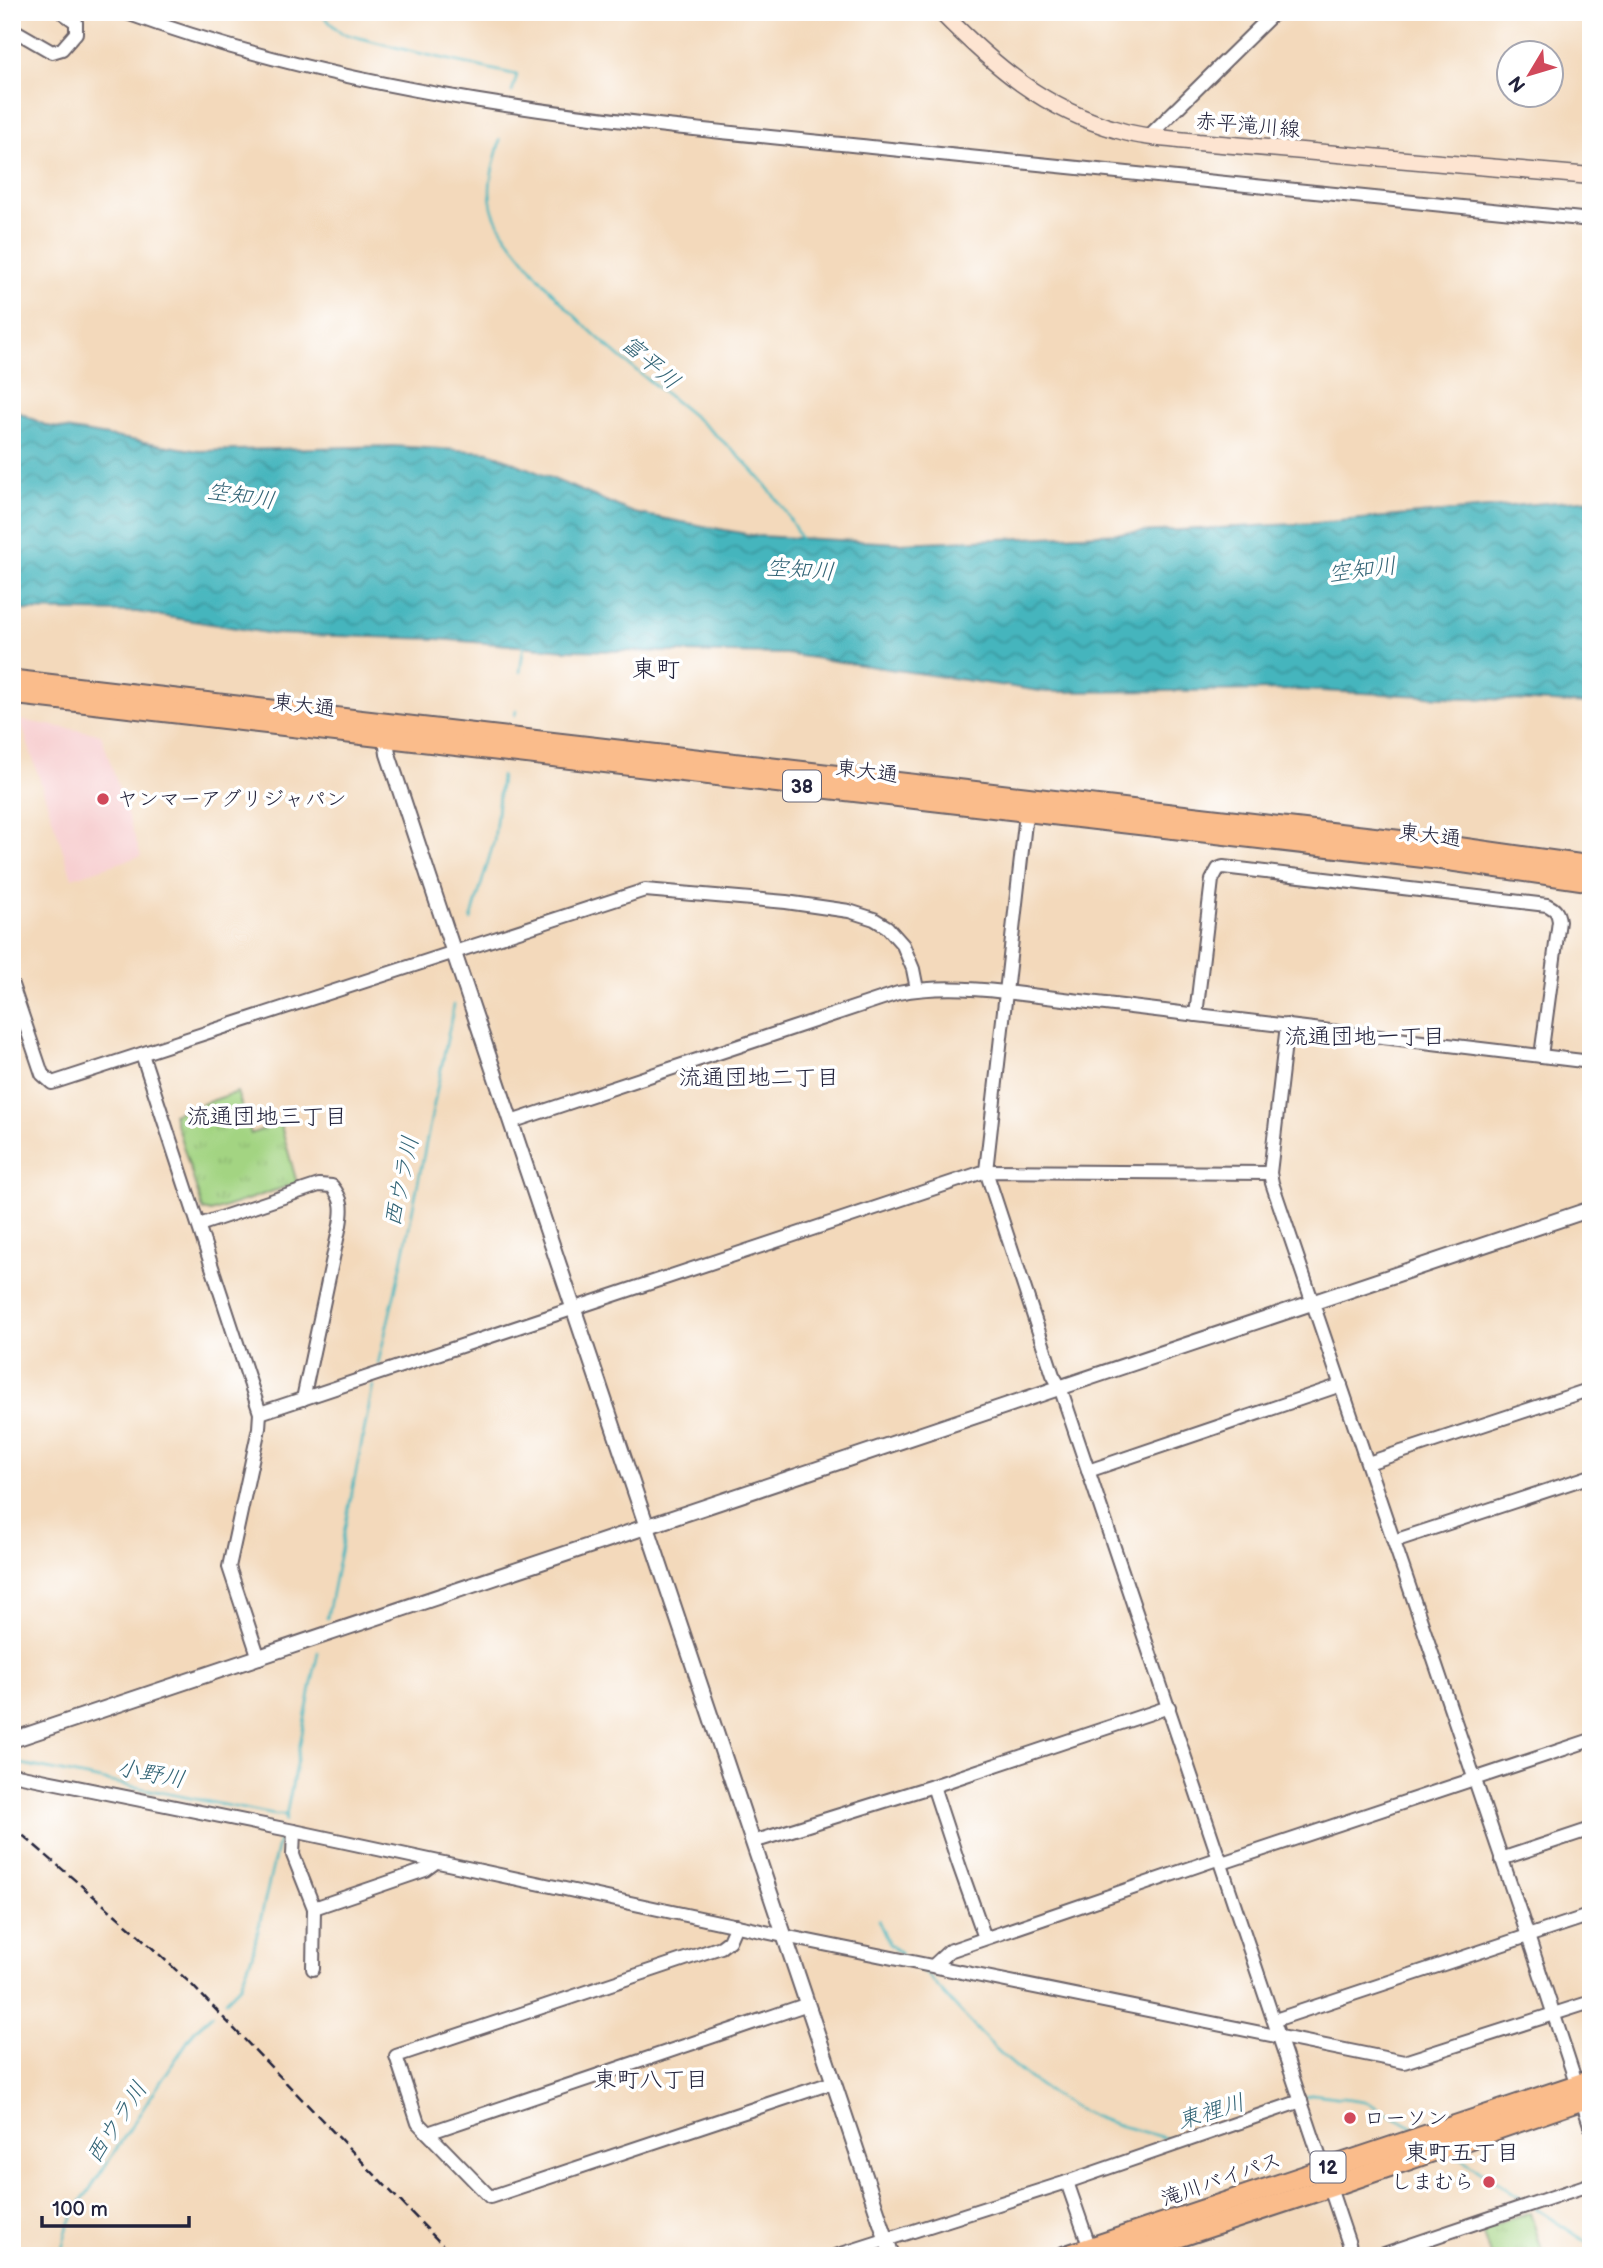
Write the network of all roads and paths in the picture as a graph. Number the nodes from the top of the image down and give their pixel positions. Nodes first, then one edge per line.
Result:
1 (62, 12) edge
2 (124, 12) edge
3 (941, 12) edge
4 (1275, 12) edge
5 (12, 29) edge
6 (1148, 137) junction
7 (1591, 176) edge
8 (1591, 220) edge
9 (12, 680) edge
10 (12, 694) edge
11 (386, 730) junction
12 (1027, 805) junction
13 (1591, 866) edge
14 (1591, 881) edge
15 (453, 950) junction
16 (12, 985) edge
17 (917, 989) junction
18 (1005, 992) junction
19 (1196, 1015) junction
20 (1286, 1025) junction
21 (142, 1054) junction
22 (1541, 1056) junction
23 (1591, 1062) edge
24 (511, 1122) junction
25 (986, 1171) junction
26 (1270, 1173) junction
27 (1591, 1209) edge
28 (199, 1225) junction
29 (1313, 1302) junction
30 (574, 1308) junction
31 (1341, 1385) junction
32 (1060, 1387) junction
33 (1591, 1388) edge
34 (303, 1399) junction
35 (260, 1413) junction
36 (1368, 1463) junction
37 (1088, 1471) junction
38 (1591, 1476) edge
39 (647, 1527) junction
40 (1394, 1541) junction
41 (259, 1658) junction
42 (1168, 1707) junction
43 (12, 1740) edge
44 (1591, 1740) edge
45 (12, 1774) edge
46 (1475, 1780) junction
47 (933, 1786) junction
48 (1591, 1829) edge
49 (294, 1831) junction
50 (753, 1842) junction
51 (1501, 1859) junction
52 (1221, 1861) junction
53 (436, 1863) junction
54 (314, 1908) junction
55 (1591, 1915) edge
56 (736, 1925) junction
57 (784, 1936) junction
58 (1528, 1936) junction
59 (985, 1938) junction
60 (934, 1965) junction
61 (313, 1969) dead end
62 (1591, 2002) edge
63 (808, 2004) junction
64 (1553, 2015) junction
65 (1275, 2020) junction
66 (1280, 2036) junction
67 (834, 2082) junction
68 (1585, 2091) edge
69 (1301, 2101) junction
70 (1591, 2128) edge
71 (428, 2133) junction
72 (1325, 2168) junction
73 (1067, 2182) junction
74 (1591, 2184) edge
75 (1329, 2188) junction
76 (886, 2239) junction
77 (1091, 2251) edge
78 (835, 2256) edge
79 (892, 2256) edge
80 (1065, 2256) edge
81 (1122, 2256) edge
82 (1353, 2256) edge
83 (1378, 2256) edge

1 - 5 street
2 - 8 street
3 - 6 main road, 赤平滝川線
4 - 6 street
6 - 7 main road, 赤平滝川線
9 - 11 highway, 東大通 / 38
10 - 11 highway, 東大通 / 38
11 - 12 highway, 東大通 / 38
11 - 15 street
12 - 13 highway, 東大通 / 38
12 - 14 highway, 東大通 / 38
12 - 18 street
15 - 17 street
15 - 21 street
15 - 24 street
16 - 21 street
17 - 18 street
17 - 24 street
18 - 19 street
18 - 25 street
19 - 20 street
19 - 22 street
20 - 22 street
20 - 26 street
21 - 28 street
22 - 23 street
24 - 30 street
25 - 26 street
25 - 30 street
25 - 32 street
26 - 29 street
27 - 29 street
28 - 34 street
28 - 35 street
29 - 31 street
29 - 32 street
30 - 34 street
30 - 39 street
31 - 36 street
31 - 37 street
32 - 37 street
32 - 39 street
33 - 36 street
34 - 35 street
35 - 41 street
36 - 40 street
37 - 42 street
38 - 40 street
39 - 41 street
39 - 50 street
40 - 46 street
41 - 43 street
42 - 47 street
42 - 52 street
44 - 46 street
45 - 49 street
46 - 51 street
46 - 52 street
47 - 50 street
47 - 59 street
48 - 51 street
49 - 53 street
49 - 54 street
50 - 57 street
51 - 58 street
52 - 59 street
52 - 65 street
53 - 54 street
53 - 56 street
54 - 61 street
55 - 58 street
56 - 57 street
56 - 71 street
57 - 60 street
57 - 63 street
58 - 64 street
58 - 65 street
59 - 60 street
60 - 66 street
62 - 64 street
63 - 67 street
63 - 71 street
64 - 66 street
64 - 68 street
65 - 66 street
66 - 69 street
67 - 71 street
67 - 76 street
68 - 70 street
68 - 72 highway, 滝川バイパス / 12
68 - 75 highway, 滝川バイパス / 12
69 - 72 street
69 - 73 street
72 - 75 street
72 - 77 highway, 滝川バイパス / 12
73 - 76 street
73 - 77 street
74 - 83 street
75 - 81 highway, 滝川バイパス / 12
75 - 82 street
76 - 78 street
76 - 79 street
77 - 80 highway, 滝川バイパス / 12

